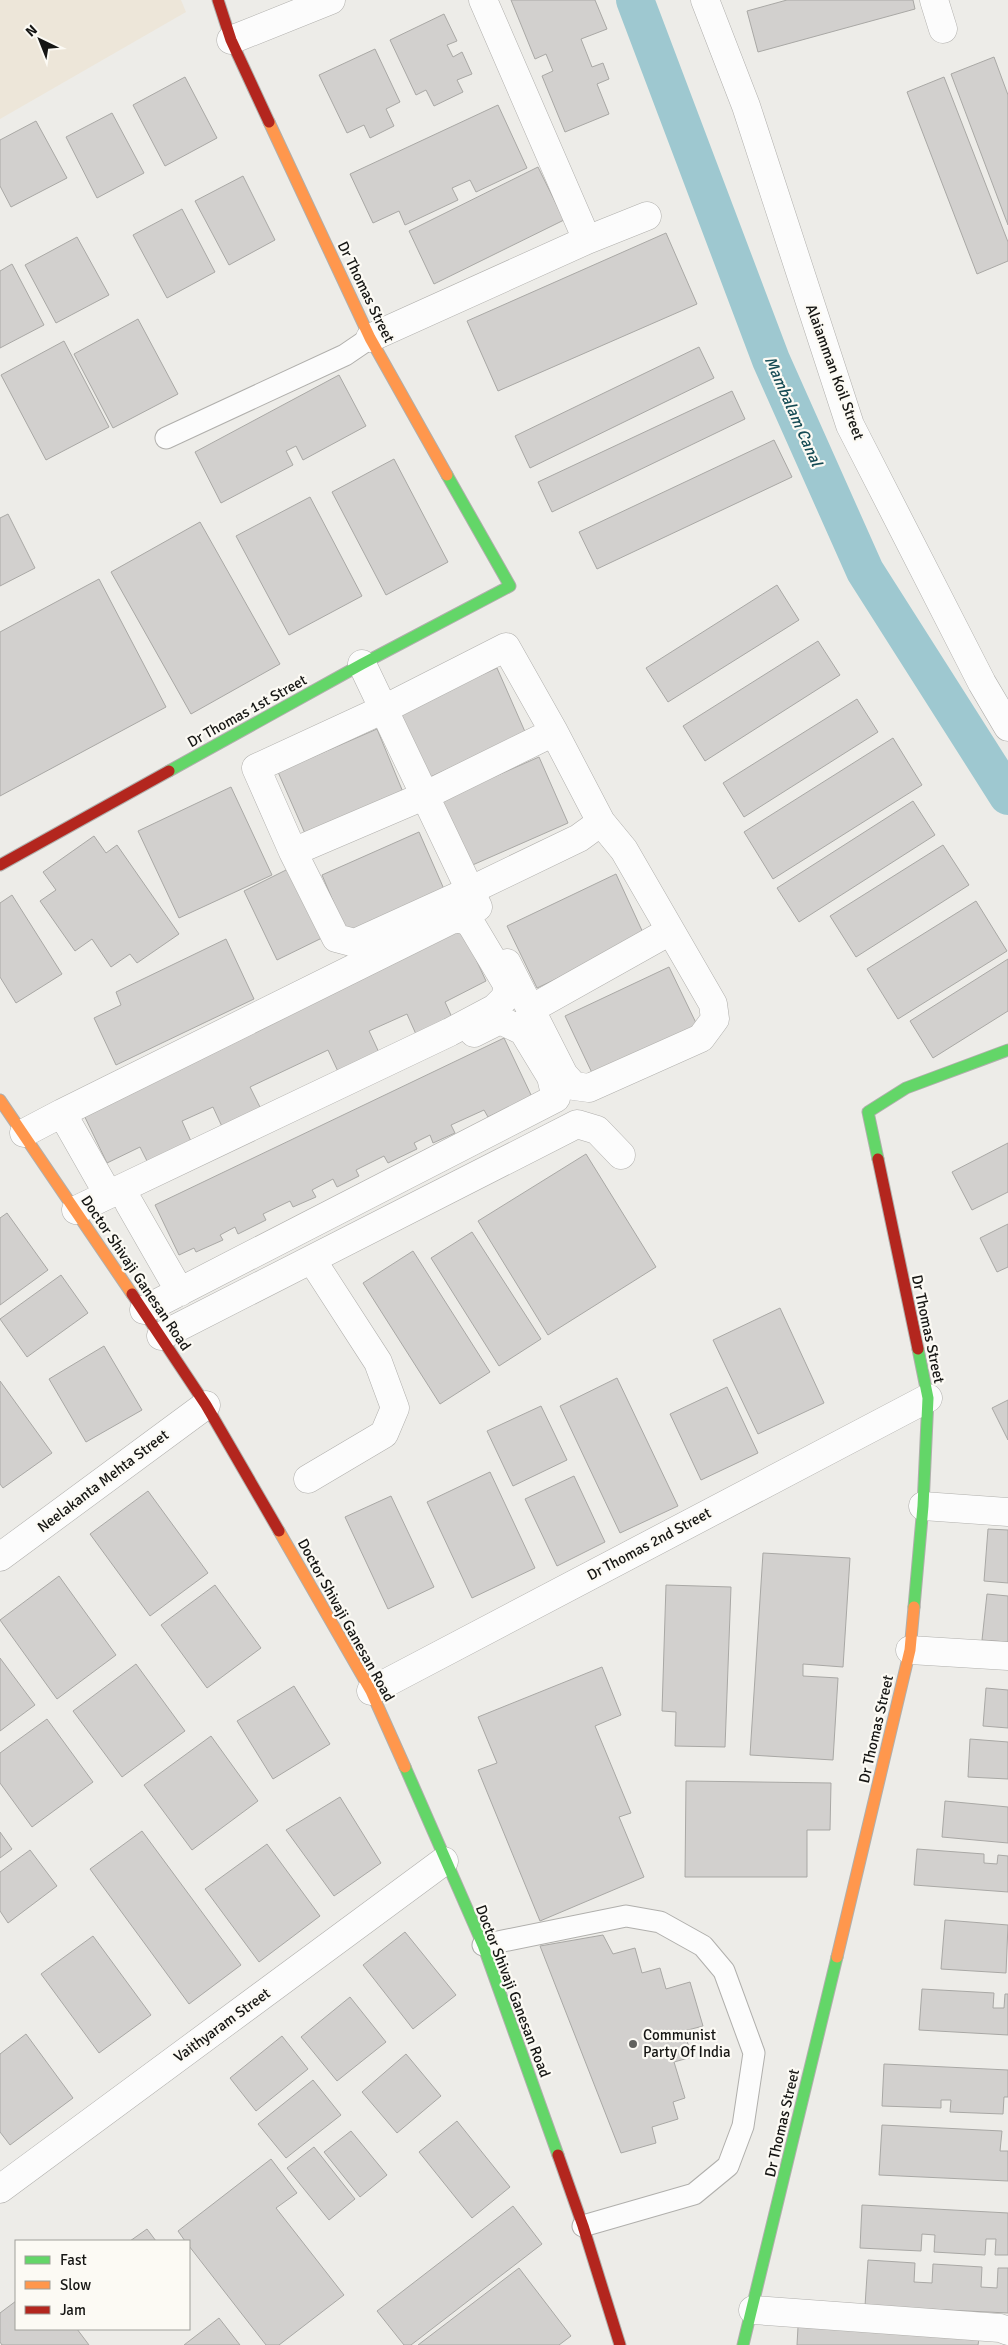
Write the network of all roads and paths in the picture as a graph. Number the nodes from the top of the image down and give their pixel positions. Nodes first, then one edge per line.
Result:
1 (218, 0) edge
2 (331, 0) edge
3 (484, 0) edge
4 (704, 0) edge
5 (934, 0) edge
6 (943, 29) dead end
7 (231, 40) junction
8 (647, 216) dead end
9 (587, 240) junction
10 (370, 338) junction
11 (166, 438) dead end
12 (510, 586) joint
13 (362, 664) junction
14 (384, 709) junction
15 (1008, 726) edge
16 (554, 732) junction
17 (424, 796) junction
18 (601, 822) junction
19 (293, 852) junction
20 (0, 865) edge
21 (469, 891) junction
22 (670, 931) junction
23 (531, 1009) junction
24 (1008, 1050) edge
25 (0, 1100) edge
26 (62, 1113) junction
27 (24, 1133) junction
28 (620, 1155) dead end
29 (119, 1198) junction
30 (81, 1217) junction
31 (312, 1260) junction
32 (180, 1292) junction
33 (144, 1310) junction
34 (162, 1336) junction
35 (928, 1398) junction
36 (206, 1405) junction
37 (308, 1479) dead end
38 (923, 1506) junction
39 (1008, 1512) edge
40 (0, 1557) edge
41 (910, 1650) junction
42 (1008, 1656) edge
43 (371, 1691) junction
44 (444, 1861) junction
45 (483, 1946) junction
46 (0, 2189) edge
47 (582, 2226) junction
48 (753, 2310) junction
49 (1008, 2331) edge
50 (620, 2345) edge
51 (743, 2345) edge

1 - 7 street, Dr Thomas Street
2 - 7 street
3 - 9 street
4 - 15 street, Alaiamman Koil Street
5 - 6 street
7 - 10 street, Dr Thomas Street
8 - 9 street
9 - 10 street
10 - 11 lane
10 - 12 street, Dr Thomas Street
12 - 13 street, Dr Thomas 1st Street
13 - 14 street
13 - 20 street, Dr Thomas 1st Street
14 - 16 street
14 - 17 street
14 - 19 street
16 - 17 street
16 - 18 street
17 - 19 street
17 - 21 street
18 - 21 street
18 - 22 street
19 - 21 street
21 - 23 street
22 - 23 street
22 - 23 street
24 - 35 street, Dr Thomas Street
25 - 27 street, Doctor Shivaji Ganesan Road
26 - 27 street
26 - 29 street
26 - 29 street
27 - 30 street, Doctor Shivaji Ganesan Road
28 - 31 street
29 - 30 street
29 - 32 street
29 - 32 street
30 - 33 street, Doctor Shivaji Ganesan Road
31 - 34 street
31 - 37 street
32 - 33 street
33 - 34 street, Doctor Shivaji Ganesan Road
34 - 36 street, Doctor Shivaji Ganesan Road
35 - 38 street, Dr Thomas Street
35 - 43 street, Dr Thomas 2nd Street
36 - 40 street, Neelakanta Mehta Street
36 - 43 street, Doctor Shivaji Ganesan Road
38 - 39 street
38 - 41 street, Dr Thomas Street
41 - 42 street
41 - 48 street, Dr Thomas Street
43 - 44 street, Doctor Shivaji Ganesan Road
44 - 45 street, Doctor Shivaji Ganesan Road
44 - 46 street, Vaithyaram Street
45 - 47 street, Doctor Shivaji Ganesan Road
45 - 47 lane
47 - 50 street, Doctor Shivaji Ganesan Road
48 - 49 street
48 - 51 street, Dr Thomas Street

